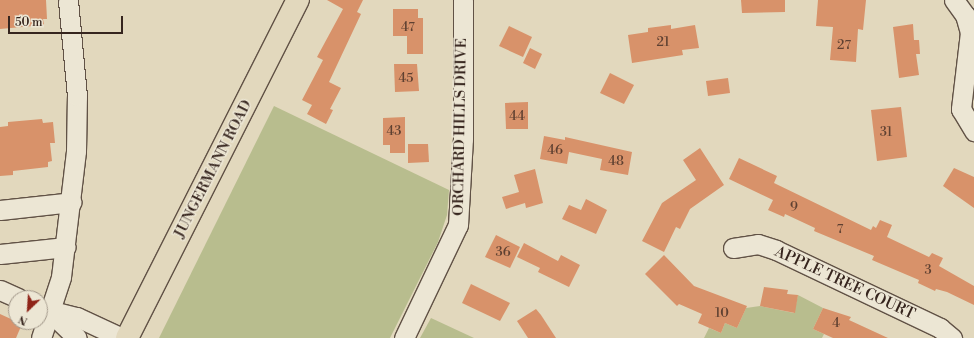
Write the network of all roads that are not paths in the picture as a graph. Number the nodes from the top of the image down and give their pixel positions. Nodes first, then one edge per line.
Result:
1 (68, 0) edge
2 (298, 0) edge
3 (463, 0) edge
4 (954, 0) edge
5 (974, 131) edge
6 (72, 202) junction
7 (0, 210) edge
8 (66, 247) junction
9 (733, 248) dead end
10 (0, 254) edge
11 (48, 304) edge
12 (48, 311) edge
13 (48, 313) edge
14 (77, 338) edge
15 (122, 338) edge
16 (127, 338) edge
17 (404, 338) edge
18 (952, 338) edge

1 - 6 street
2 - 16 main road, JUNGERMANN ROAD
3 - 17 street, ORCHARD HILLS DRIVE
4 - 5 street
6 - 7 street
6 - 8 street
8 - 10 street
8 - 11 street
9 - 18 street, APPLE TREE COURT
12 - 15 street
13 - 14 street

